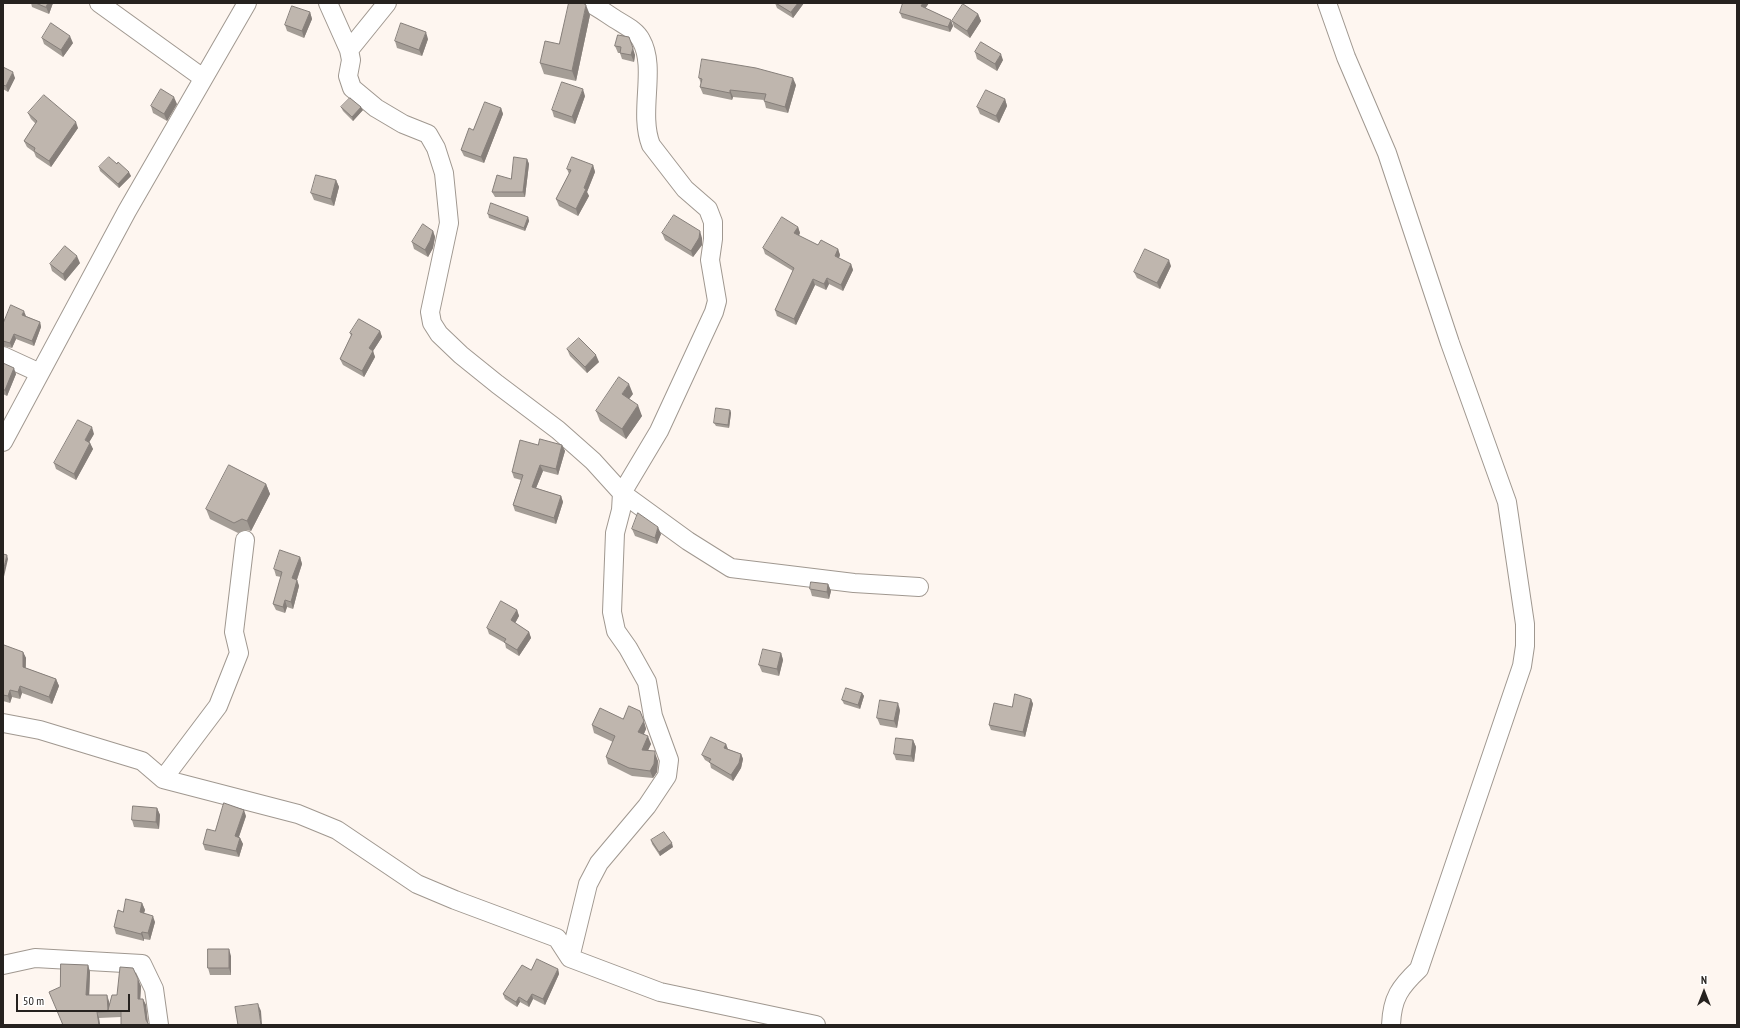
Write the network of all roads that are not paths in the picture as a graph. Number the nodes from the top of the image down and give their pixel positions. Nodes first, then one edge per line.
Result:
1 (99, 3) edge
2 (247, 3) edge
3 (328, 3) edge
4 (387, 3) edge
5 (589, 3) edge
6 (1327, 3) edge
7 (349, 50) junction
8 (204, 78) junction
9 (3, 356) edge
10 (40, 373) junction
11 (3, 442) edge
12 (622, 493) junction
13 (245, 540) dead end
14 (919, 587) dead end
15 (3, 723) edge
16 (163, 779) junction
17 (570, 958) junction
18 (3, 965) edge
19 (159, 1025) edge
20 (816, 1025) edge
21 (1391, 1025) edge

1 - 8 street
2 - 8 street
3 - 7 street
4 - 7 street
5 - 12 street
6 - 21 street
7 - 12 street
8 - 10 street
9 - 10 street
10 - 11 street
12 - 14 street
12 - 17 street
13 - 16 street
15 - 16 street
16 - 17 street
17 - 20 street
18 - 19 street

